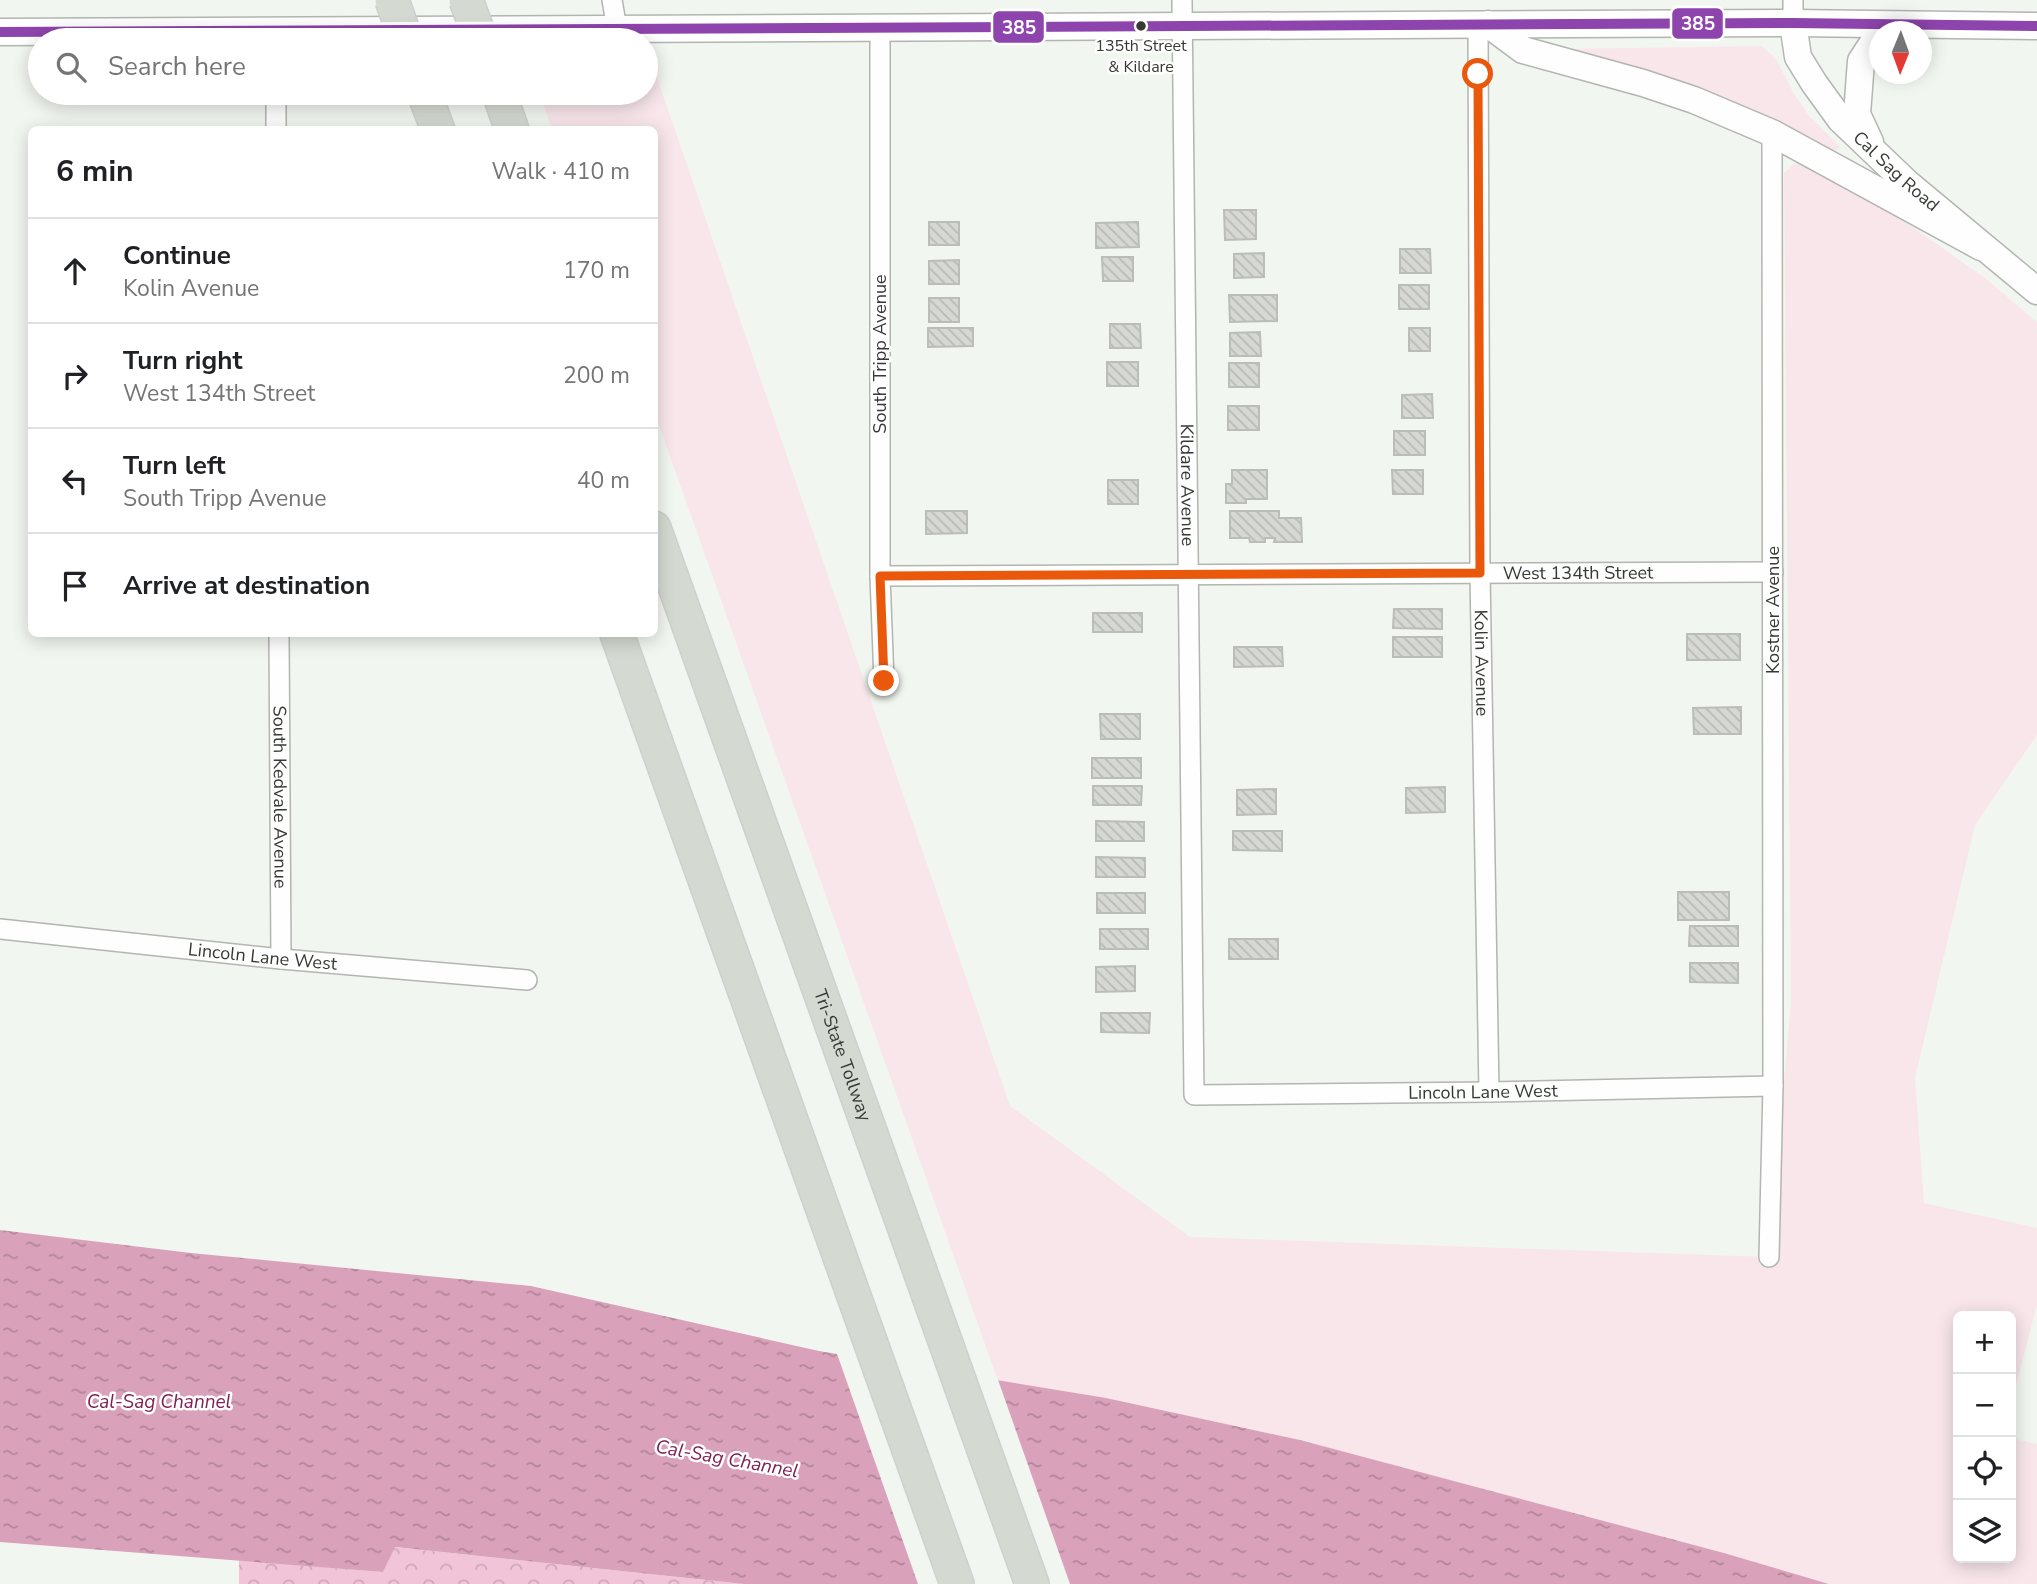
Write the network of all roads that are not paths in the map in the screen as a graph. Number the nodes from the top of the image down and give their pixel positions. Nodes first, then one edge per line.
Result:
1 (392, 0) edge
2 (467, 0) edge
3 (612, 0) edge
4 (1793, 11) edge
5 (1182, 13) edge
6 (1483, 24) junction
7 (2037, 26) edge
8 (1869, 27) edge
9 (402, 28) edge
10 (477, 28) edge
11 (617, 28) edge
12 (880, 28) junction
13 (1932, 28) edge
14 (658, 29) edge
15 (0, 32) edge
16 (28, 32) edge
17 (1869, 48) edge
18 (276, 105) edge
19 (429, 105) edge
20 (503, 105) edge
21 (276, 126) edge
22 (436, 126) edge
23 (511, 126) edge
24 (1772, 133) junction
25 (1875, 153) junction
26 (1981, 247) junction
27 (2037, 291) edge
28 (658, 539) edge
29 (1773, 572) junction
30 (1480, 573) junction
31 (1188, 574) junction
32 (880, 576) junction
33 (279, 637) edge
34 (618, 637) edge
35 (884, 681) dead end
36 (0, 929) edge
37 (281, 959) junction
38 (527, 980) dead end
39 (1773, 1086) junction
40 (1489, 1092) junction
41 (1194, 1094) joint
42 (1769, 1257) dead end
43 (957, 1584) edge
44 (1032, 1584) edge

1 - 9 highway, bridge
2 - 10 highway, bridge
3 - 11 street
4 - 6 street
4 - 8 street
4 - 25 street, Cal Sag Road
5 - 6 street
5 - 12 street
5 - 31 street, Kildare Avenue
6 - 24 street
6 - 30 street, Kolin Avenue
7 - 13 street
12 - 14 street
12 - 32 street, South Tripp Avenue
15 - 16 street
17 - 25 street
18 - 21 street
19 - 22 highway
20 - 23 highway
24 - 26 street
24 - 29 street, Kostner Avenue
25 - 26 street, Cal Sag Road
26 - 27 street, Cal Sag Road
28 - 44 highway, Tri-State Tollway
29 - 30 street, West 134th Street
29 - 39 street, Kostner Avenue
30 - 31 street, West 134th Street
30 - 40 street, Kolin Avenue
31 - 32 street, West 134th Street
31 - 41 street, Kildare Avenue
32 - 35 street, South Tripp Avenue
33 - 37 street, South Kedvale Avenue
34 - 43 highway
36 - 37 street, Lincoln Lane West
37 - 38 street, Lincoln Lane West
39 - 40 street, Lincoln Lane West
39 - 42 street, Kostner Avenue
40 - 41 street, Lincoln Lane West

